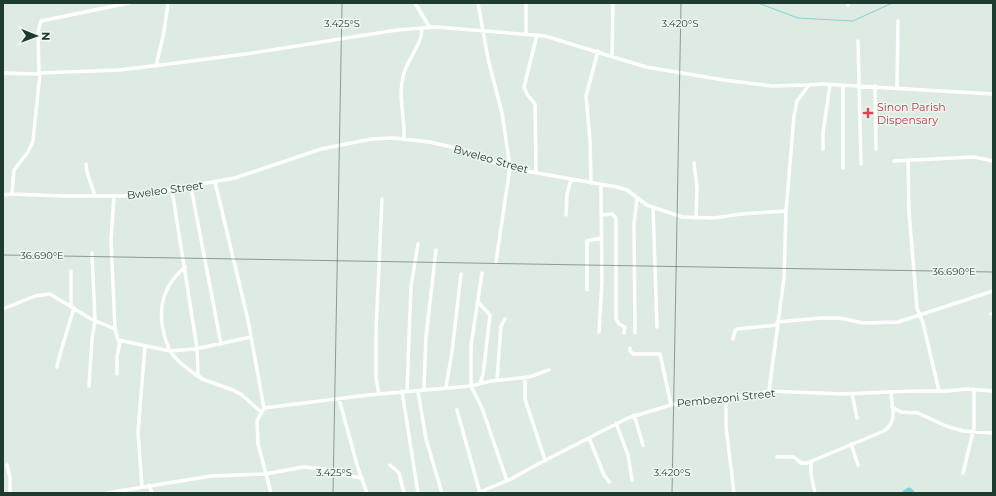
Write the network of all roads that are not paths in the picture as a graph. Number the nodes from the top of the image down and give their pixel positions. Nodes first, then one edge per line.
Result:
1 (130, 3) edge
2 (168, 3) edge
3 (415, 3) edge
4 (478, 3) edge
5 (526, 3) edge
6 (613, 3) edge
7 (898, 21) dead end
8 (422, 28) junction
9 (430, 28) junction
10 (484, 31) junction
11 (526, 34) junction
12 (537, 36) junction
13 (858, 41) dead end
14 (598, 51) junction
15 (612, 56) junction
16 (156, 66) junction
17 (3, 73) edge
18 (39, 74) junction
19 (809, 85) junction
20 (830, 85) junction
21 (843, 85) junction
22 (860, 86) junction
23 (875, 86) junction
24 (897, 88) junction
25 (993, 94) edge
26 (404, 138) junction
27 (824, 149) dead end
28 (876, 149) dead end
29 (908, 160) junction
30 (894, 161) dead end
31 (993, 161) edge
32 (694, 163) dead end
33 (86, 164) dead end
34 (861, 164) dead end
35 (510, 167) junction
36 (843, 168) dead end
37 (536, 172) junction
38 (571, 180) junction
39 (215, 182) junction
40 (591, 183) junction
41 (601, 185) junction
42 (191, 187) junction
43 (172, 190) junction
44 (12, 194) junction
45 (3, 195) edge
46 (95, 196) junction
47 (114, 196) junction
48 (637, 198) junction
49 (382, 199) dead end
50 (652, 207) junction
51 (786, 211) junction
52 (566, 215) dead end
53 (601, 215) junction
54 (696, 218) junction
55 (601, 238) junction
56 (418, 244) dead end
57 (436, 250) dead end
58 (92, 253) dead end
59 (496, 262) dead end
60 (185, 267) junction
61 (71, 271) dead end
62 (482, 273) dead end
63 (461, 274) dead end
64 (587, 290) dead end
65 (993, 290) edge
66 (479, 303) junction
67 (72, 307) junction
68 (3, 309) edge
69 (920, 315) junction
70 (505, 319) dead end
71 (95, 321) junction
72 (777, 324) junction
73 (657, 327) dead end
74 (114, 329) junction
75 (600, 332) dead end
76 (624, 333) dead end
77 (635, 333) dead end
78 (252, 337) junction
79 (734, 339) dead end
80 (120, 341) junction
81 (221, 344) junction
82 (144, 346) junction
83 (198, 348) junction
84 (630, 348) dead end
85 (170, 351) junction
86 (57, 367) dead end
87 (549, 370) dead end
88 (117, 374) dead end
89 (200, 377) junction
90 (525, 377) junction
91 (497, 380) junction
92 (480, 383) junction
93 (89, 386) dead end
94 (471, 386) junction
95 (446, 387) junction
96 (424, 389) junction
97 (974, 389) junction
98 (402, 391) junction
99 (408, 391) junction
100 (418, 391) junction
101 (769, 391) junction
102 (939, 391) junction
103 (993, 391) edge
104 (891, 392) junction
105 (379, 394) junction
106 (852, 394) junction
107 (726, 398) junction
108 (339, 399) junction
109 (671, 404) junction
110 (892, 407) junction
111 (264, 408) junction
112 (457, 410) dead end
113 (261, 412) junction
114 (634, 415) junction
115 (857, 418) dead end
116 (616, 423) junction
117 (973, 433) junction
118 (993, 433) edge
119 (590, 438) junction
120 (851, 444) junction
121 (643, 445) dead end
122 (777, 457) dead end
123 (546, 460) junction
124 (811, 462) junction
125 (7, 465) dead end
126 (390, 465) dead end
127 (858, 465) dead end
128 (963, 473) dead end
129 (265, 474) junction
130 (362, 478) junction
131 (632, 480) dead end
132 (507, 481) junction
133 (609, 482) dead end
134 (149, 485) junction
135 (142, 487) junction
136 (10, 493) edge
137 (107, 493) edge
138 (152, 493) edge
139 (271, 493) edge
140 (367, 493) edge
141 (404, 493) edge
142 (418, 493) edge
143 (442, 493) edge
144 (480, 493) edge
145 (734, 493) edge
146 (815, 493) edge

1 - 18 street
2 - 16 street
3 - 9 street
4 - 10 street
5 - 11 street
6 - 15 street
7 - 24 street
8 - 9 street
8 - 16 street
8 - 26 street
9 - 10 street
10 - 11 street
10 - 35 street
11 - 12 street
12 - 14 street
12 - 37 street
13 - 22 street
14 - 15 street
14 - 40 street
15 - 19 street
16 - 18 street
17 - 18 street
18 - 44 street
19 - 20 street
19 - 51 street
20 - 21 street
20 - 27 street
21 - 22 street
21 - 36 street
22 - 23 street
22 - 34 street
23 - 24 street
23 - 28 street
24 - 25 street
26 - 35 street, Bweleo Street
26 - 39 street, Bweleo Street
29 - 30 street
29 - 31 street
29 - 69 street
32 - 54 street
33 - 46 street
35 - 37 street, Bweleo Street
35 - 59 street
37 - 38 street, Bweleo Street
38 - 40 street, Bweleo Street
38 - 52 street
39 - 42 street, Bweleo Street
39 - 78 street
40 - 41 street, Bweleo Street
41 - 48 street, Bweleo Street
41 - 53 street
42 - 43 street, Bweleo Street
42 - 81 street
43 - 47 street, Bweleo Street
43 - 60 street
44 - 45 street, Bweleo Street
44 - 46 street, Bweleo Street
46 - 47 street, Bweleo Street
47 - 74 street
48 - 50 street, Bweleo Street
48 - 77 street
49 - 105 street
50 - 54 street, Bweleo Street
50 - 73 street
51 - 54 street, Bweleo Street
51 - 72 street
53 - 55 street
53 - 76 street
55 - 64 street
55 - 75 street
56 - 99 street
57 - 96 street
58 - 71 street
60 - 83 street
60 - 85 street
61 - 67 street
62 - 66 street
63 - 95 street
65 - 69 street
66 - 92 street
66 - 94 street
67 - 68 street
67 - 71 street
67 - 86 street
69 - 72 street
69 - 102 street
70 - 91 street
71 - 74 street
71 - 93 street
72 - 79 street
72 - 101 street
74 - 80 street
78 - 81 street
78 - 111 street
80 - 82 street
80 - 88 street
81 - 83 street
82 - 85 street
82 - 135 street
83 - 85 street
83 - 89 street
84 - 109 street
85 - 89 street
87 - 90 street
89 - 113 street
90 - 91 street
90 - 123 street
91 - 92 street
92 - 94 street
94 - 95 street
94 - 132 street
95 - 96 street
96 - 100 street
97 - 102 street, Pembezoni Street
97 - 103 street, Pembezoni Street
97 - 117 street
98 - 99 street
98 - 105 street
98 - 142 street
99 - 100 street
100 - 143 street
101 - 106 street, Pembezoni Street
101 - 107 street, Pembezoni Street
102 - 104 street, Pembezoni Street
104 - 106 street, Pembezoni Street
104 - 110 street
105 - 108 street
106 - 115 street
107 - 109 street, Pembezoni Street
107 - 145 street
108 - 111 street
108 - 130 street
109 - 114 street, Pembezoni Street
110 - 117 street
110 - 120 street
111 - 113 street
112 - 144 street
113 - 129 street
114 - 116 street, Pembezoni Street
114 - 121 street
116 - 119 street, Pembezoni Street
116 - 131 street
117 - 118 street
117 - 128 street
119 - 123 street, Pembezoni Street
119 - 133 street
120 - 124 street
120 - 127 street
122 - 124 street
123 - 132 street, Pembezoni Street
124 - 146 street
125 - 136 street
126 - 141 street
129 - 130 street
129 - 134 street
129 - 139 street
130 - 140 street
132 - 144 street, Pembezoni Street
134 - 135 street
134 - 138 street
135 - 137 street

